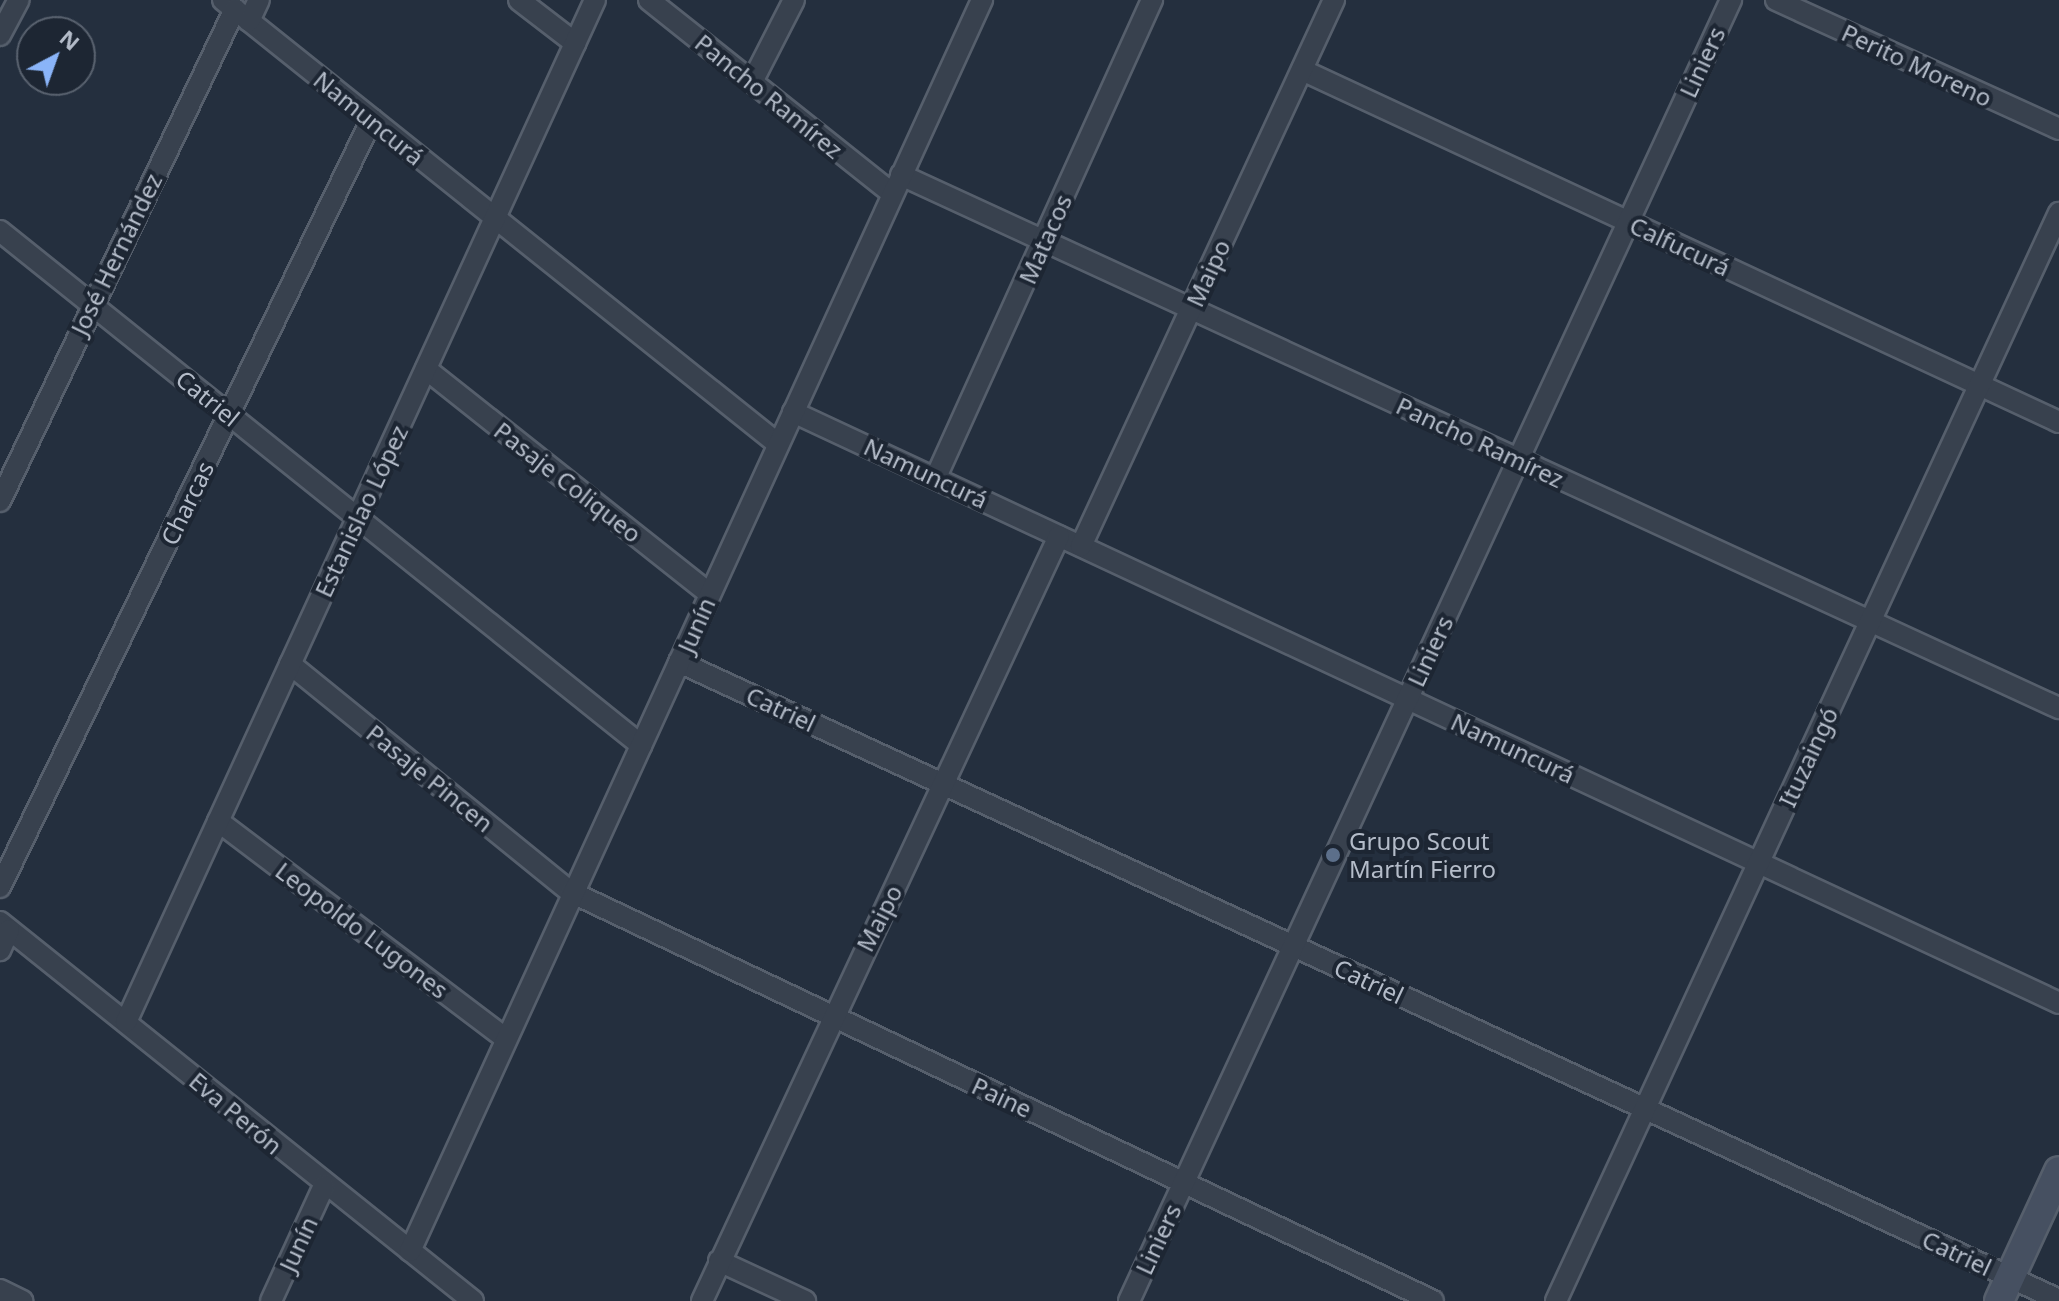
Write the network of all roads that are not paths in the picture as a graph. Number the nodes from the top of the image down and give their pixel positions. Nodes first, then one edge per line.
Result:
1 (19, 0) edge
2 (259, 0) edge
3 (519, 0) edge
4 (595, 0) edge
5 (649, 0) edge
6 (794, 0) edge
7 (982, 0) edge
8 (1152, 0) edge
9 (1731, 0) edge
10 (1776, 0) edge
11 (1326, 4) edge
12 (236, 10) edge
13 (0, 35) edge
14 (575, 43) junction
15 (1302, 70) junction
16 (752, 82) junction
17 (372, 119) junction
18 (2059, 129) edge
19 (895, 184) junction
20 (2059, 213) edge
21 (494, 221) junction
22 (1628, 222) junction
23 (0, 231) edge
24 (1044, 242) junction
25 (92, 305) junction
26 (1191, 309) junction
27 (426, 369) junction
28 (1980, 385) junction
29 (793, 412) junction
30 (229, 415) junction
31 (2059, 422) edge
32 (778, 444) junction
33 (1518, 459) junction
34 (936, 477) junction
35 (0, 501) edge
36 (358, 518) junction
37 (1059, 536) junction
38 (1081, 546) junction
39 (710, 594) junction
40 (1871, 621) junction
41 (679, 662) junction
42 (290, 664) junction
43 (1408, 699) junction
44 (2059, 708) edge
45 (641, 745) junction
46 (945, 785) junction
47 (218, 821) junction
48 (1759, 863) junction
49 (0, 887) edge
50 (571, 892) junction
51 (3, 926) edge
52 (1293, 946) junction
53 (0, 950) edge
54 (2059, 1003) edge
55 (830, 1015) junction
56 (126, 1022) junction
57 (506, 1039) junction
58 (1645, 1109) junction
59 (2059, 1171) edge
60 (1184, 1183) junction
61 (324, 1186) junction
62 (2059, 1216) edge
63 (410, 1251) junction
64 (719, 1261) junction
65 (0, 1290) edge
66 (2014, 1291) edge
67 (2059, 1300) edge
68 (23, 1301) edge
69 (271, 1301) edge
70 (473, 1301) edge
71 (702, 1301) edge
72 (805, 1301) edge
73 (1129, 1301) edge
74 (1433, 1301) edge
75 (1556, 1301) edge

1 - 13 street
2 - 12 street, José Hernández
3 - 14 street
4 - 14 street, Estanislao López
5 - 16 street, Pancho Ramírez
6 - 16 street
7 - 19 street, Junín
8 - 24 street, Matacos
9 - 22 street, Liniers
10 - 18 street, Perito Moreno
11 - 15 street, Maipo
12 - 17 street, Namuncurá
12 - 25 street, José Hernández
14 - 21 street, Estanislao López
15 - 22 street, Calfucurá
15 - 26 street, Maipo
16 - 19 street, Pancho Ramírez
17 - 21 street, Namuncurá
17 - 30 street, Charcas
19 - 24 street, Pancho Ramírez
19 - 29 street, Junín
20 - 28 street, Ituzaingó
21 - 27 street, Estanislao López
21 - 32 street, Namuncurá
22 - 28 street, Calfucurá
22 - 33 street, Liniers
23 - 25 street, Catriel
24 - 26 street, Pancho Ramírez
24 - 34 street, Matacos
25 - 30 street, Catriel
25 - 35 street, José Hernández
26 - 33 street, Pancho Ramírez
26 - 38 street, Maipo
27 - 36 street, Estanislao López
27 - 39 street, Pasaje Coliqueo
28 - 31 street, Calfucurá
28 - 40 street, Ituzaingó
29 - 32 street, Junín
29 - 34 street, Namuncurá
30 - 36 street, Catriel
30 - 49 street, Charcas
32 - 39 street, Junín
33 - 40 street, Pancho Ramírez
33 - 43 street, Liniers
34 - 37 street, Namuncurá
36 - 42 street, Estanislao López
36 - 45 street, Catriel
37 - 38 street, Namuncurá
37 - 46 street, Maipo
38 - 43 street, Namuncurá
39 - 41 street, Junín
40 - 44 street, Pancho Ramírez
40 - 48 street, Ituzaingó
41 - 45 street, Junín
41 - 46 street, Catriel
42 - 47 street, Estanislao López
42 - 50 street, Pasaje Pincen
43 - 48 street, Namuncurá
43 - 52 street, Liniers
45 - 50 street, Junín
46 - 52 street, Catriel
46 - 55 street, Maipo
47 - 56 street, Estanislao López
47 - 57 street, Leopoldo Lugones
48 - 54 street, Namuncurá
48 - 58 street, Ituzaingó
50 - 55 street, Paine
50 - 57 street, Junín
51 - 53 street
51 - 56 street, Eva Perón
52 - 58 street, Catriel
52 - 60 street, Liniers
55 - 60 street, Paine
55 - 64 street, Maipo
56 - 61 street, Eva Perón
57 - 63 street, Junín
58 - 66 street, Catriel
58 - 75 street, Ituzaingó
59 - 66 main road
60 - 73 street, Liniers
60 - 74 street, Paine
61 - 63 street, Eva Perón
61 - 69 street, Junín
62 - 66 main road
63 - 70 street, Eva Perón
64 - 71 street, Maipo
64 - 72 street
65 - 68 street
66 - 67 street, Catriel

